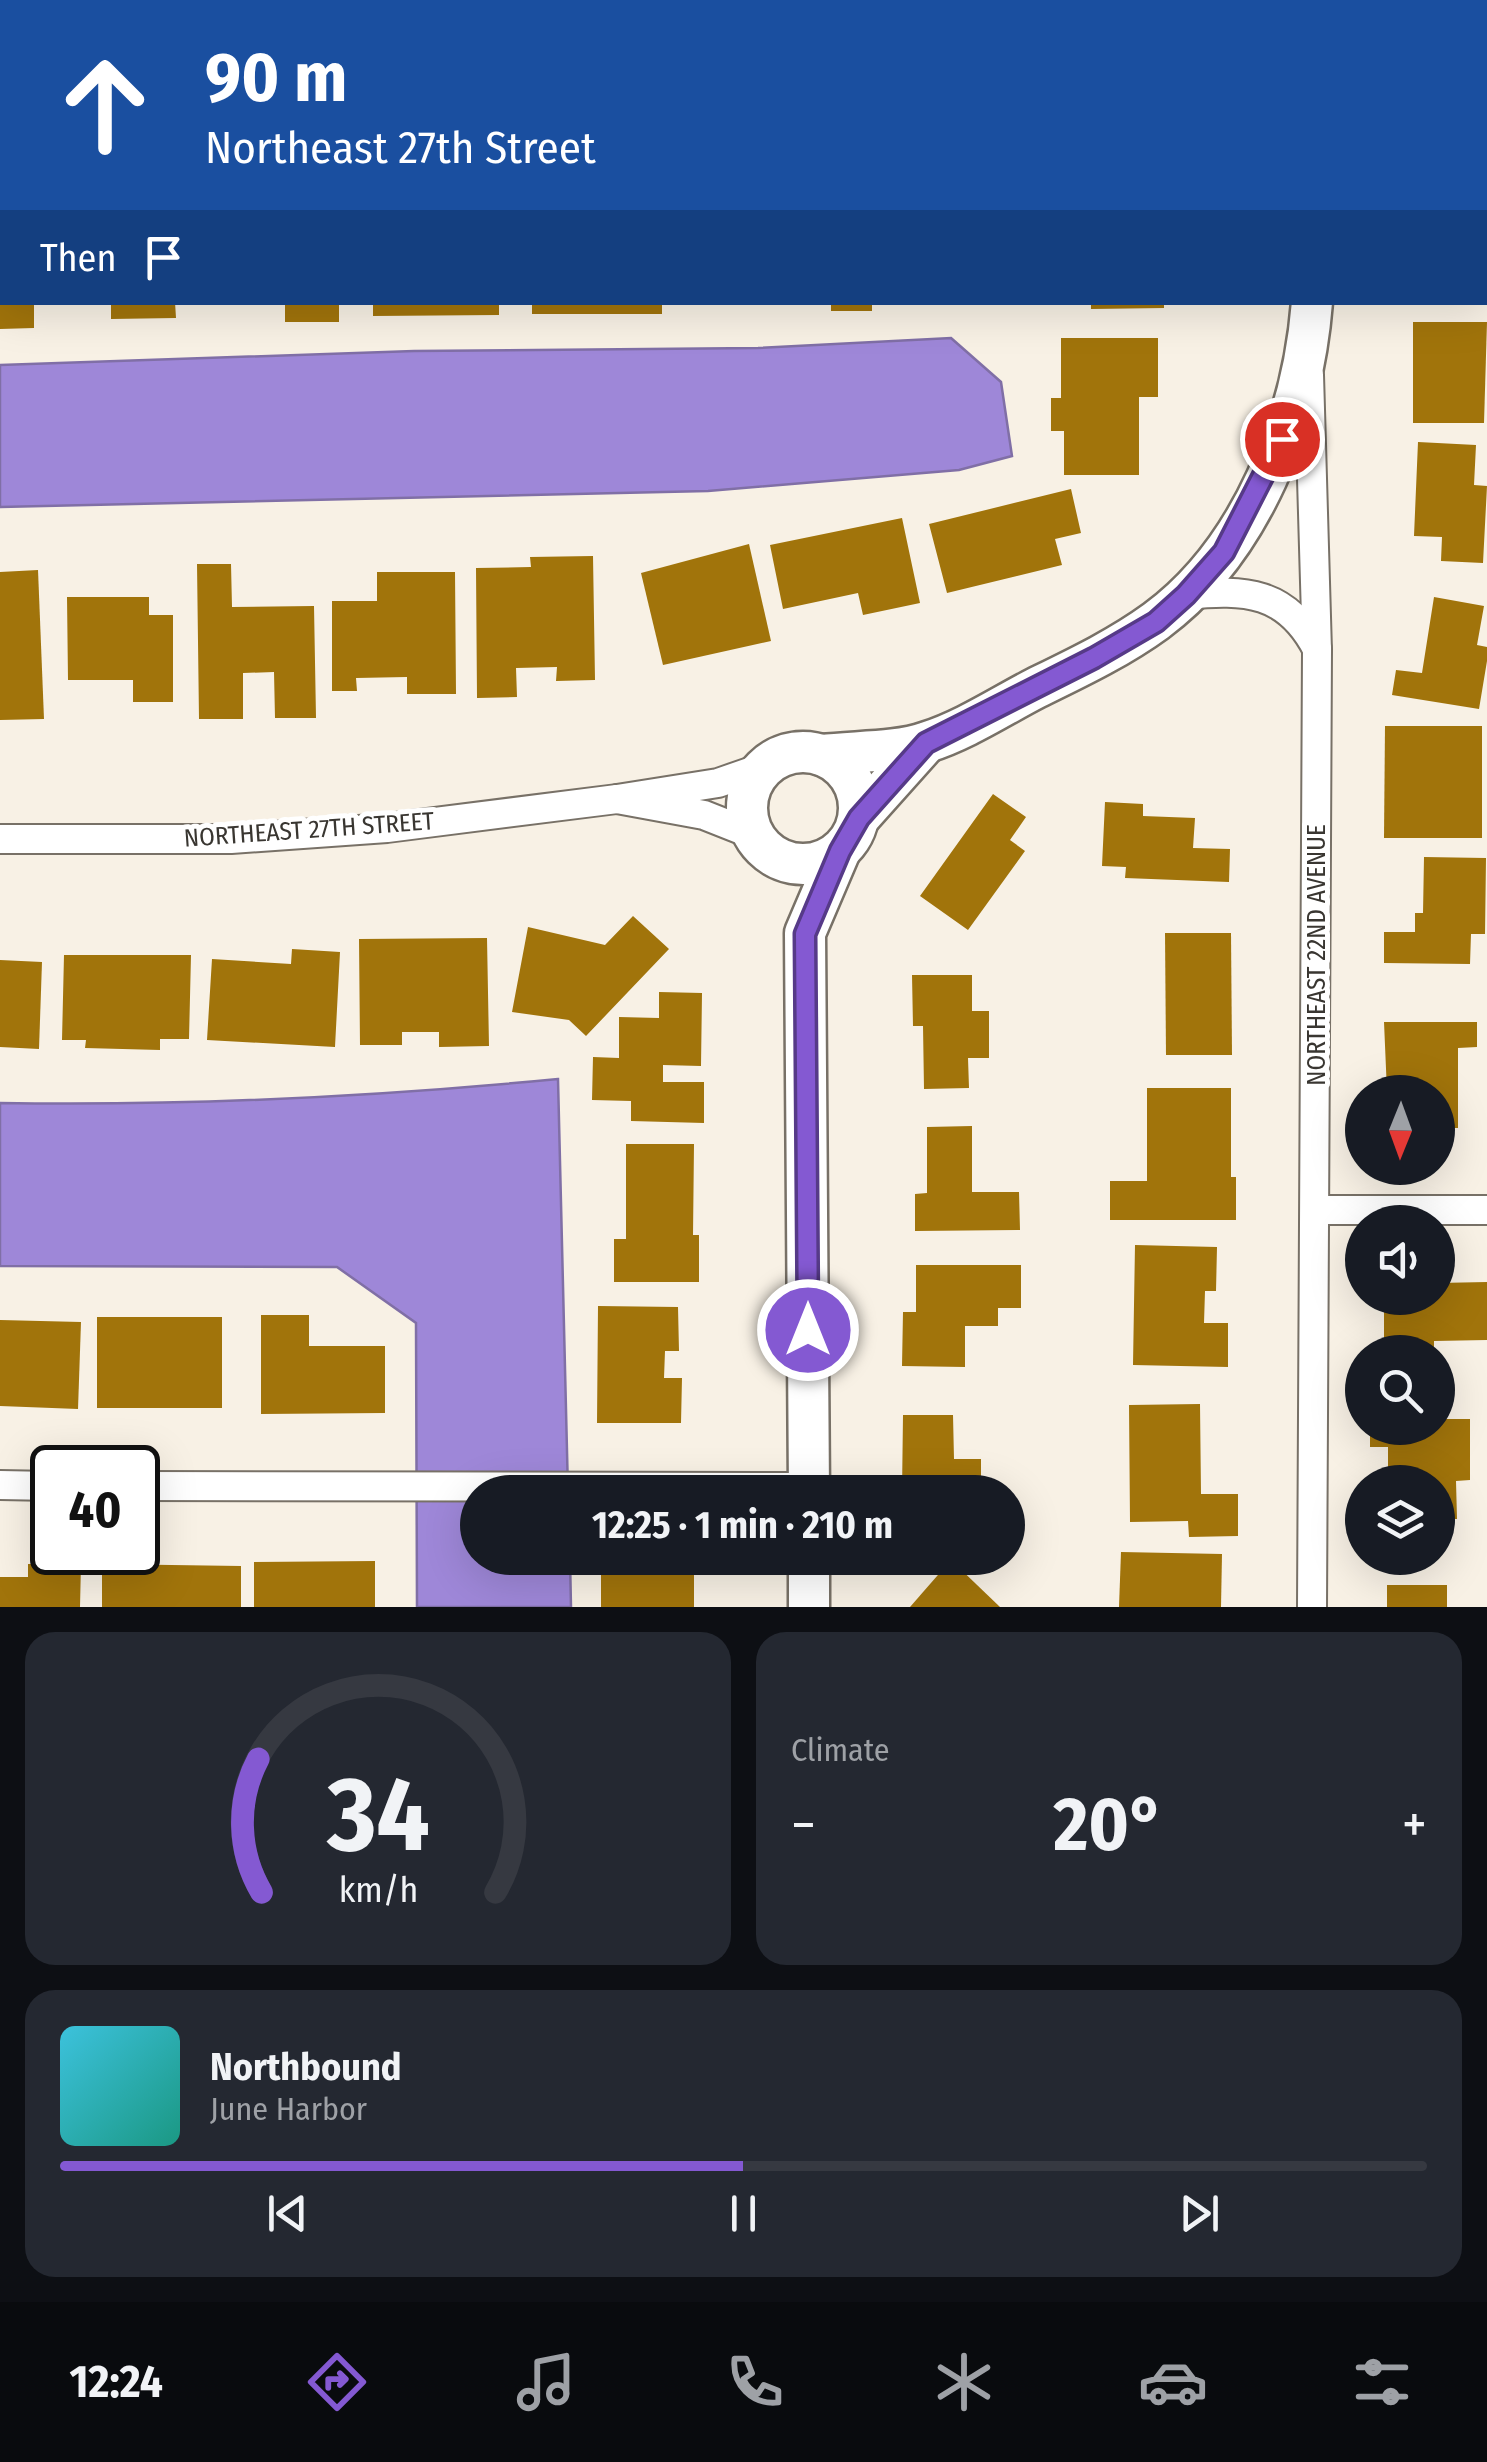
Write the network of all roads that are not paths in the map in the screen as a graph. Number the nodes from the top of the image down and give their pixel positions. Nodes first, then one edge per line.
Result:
1 (1312, 305) edge
2 (1308, 354) junction
3 (1186, 595) junction
4 (1318, 650) junction
5 (926, 743) junction
6 (822, 754) junction
7 (764, 766) junction
8 (618, 799) junction
9 (849, 835) junction
10 (0, 838) edge
11 (760, 843) junction
12 (805, 934) junction
13 (1318, 1210) junction
14 (1487, 1210) edge
15 (809, 1475) edge
16 (0, 1486) edge
17 (30, 1486) edge
18 (160, 1486) edge
19 (460, 1486) edge
20 (809, 1575) edge
21 (809, 1607) edge
22 (1312, 1607) edge

1 - 2 street, NORTHEAST 22ND AVENUE
2 - 3 street
2 - 4 street, NORTHEAST 22ND AVENUE
3 - 4 street
3 - 5 street
4 - 13 street, NORTHEAST 22ND AVENUE
5 - 6 street
5 - 9 street
6 - 7 street
6 - 9 street
7 - 8 street, NORTHEAST 27TH STREET
7 - 11 street
8 - 10 street, NORTHEAST 27TH STREET
8 - 11 street, NORTHEAST 27TH STREET
9 - 11 street
9 - 12 street
11 - 12 street
12 - 15 street
13 - 14 street
13 - 22 street, NORTHEAST 22ND AVENUE
16 - 17 street
18 - 19 street
20 - 21 street

